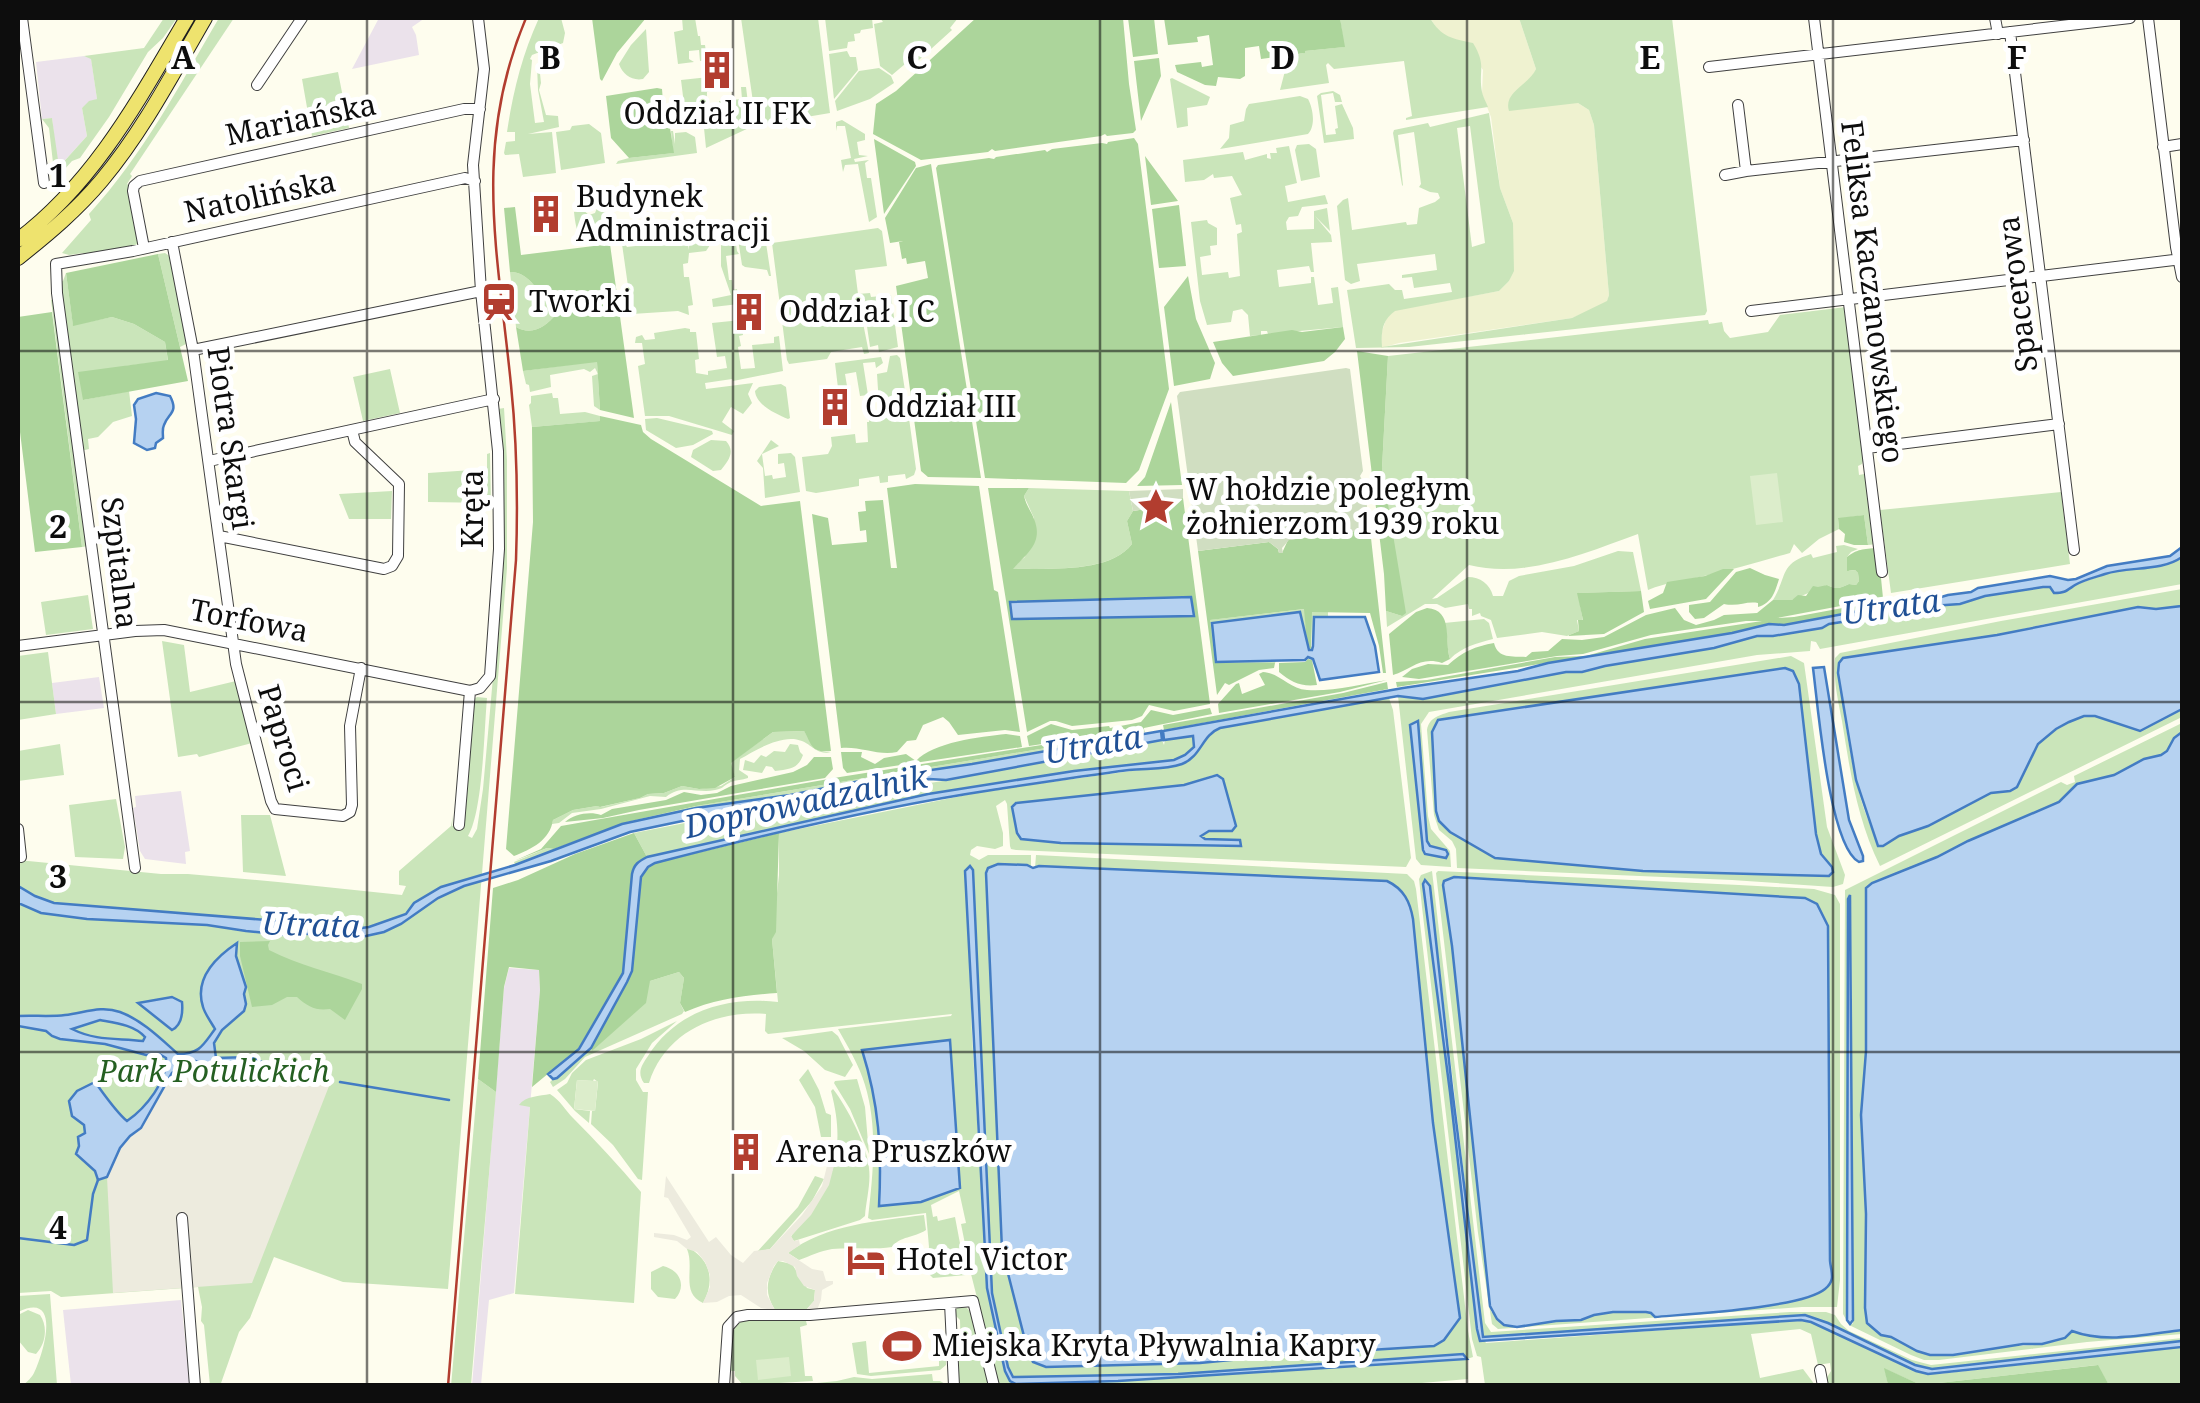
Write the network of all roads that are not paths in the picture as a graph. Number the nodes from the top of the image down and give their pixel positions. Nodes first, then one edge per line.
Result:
1 (22, 18) edge
2 (187, 18) edge
3 (205, 18) edge
4 (302, 18) edge
5 (478, 18) edge
6 (1814, 18) edge
7 (1995, 18) edge
8 (2130, 18) edge
9 (2148, 18) edge
10 (2089, 20) edge
11 (2004, 33) junction
12 (1818, 55) junction
13 (1709, 67) dead end
14 (258, 86) dead end
15 (1738, 105) dead end
16 (480, 108) junction
17 (2024, 140) junction
18 (2182, 144) edge
19 (2163, 146) junction
20 (1833, 163) junction
21 (1746, 172) junction
22 (1725, 174) dead end
23 (475, 180) junction
24 (44, 183) dead end
25 (18, 240) edge
26 (172, 242) junction
27 (144, 248) junction
28 (18, 258) edge
29 (2180, 260) edge
30 (56, 264) joint
31 (2042, 277) junction
32 (2182, 277) edge
33 (481, 291) junction
34 (1849, 298) junction
35 (1752, 311) dead end
36 (194, 350) junction
37 (494, 399) junction
38 (2060, 424) junction
39 (352, 430) junction
40 (1867, 448) junction
41 (209, 461) junction
42 (219, 536) junction
43 (2074, 550) dead end
44 (1882, 572) dead end
45 (104, 636) junction
46 (232, 642) junction
47 (18, 646) edge
48 (362, 668) junction
49 (470, 690) junction
50 (459, 825) dead end
51 (18, 828) edge
52 (21, 858) dead end
53 (135, 868) dead end
54 (182, 1218) dead end
55 (950, 1303) junction
56 (1820, 1370) dead end
57 (195, 1386) edge
58 (724, 1386) edge
59 (954, 1386) edge
60 (994, 1386) edge
61 (1823, 1386) edge

1 - 24 street
2 - 25 main road
3 - 28 main road
4 - 14 street
5 - 16 street, Kręta
6 - 12 street, Feliksa Kaczanowskiego
7 - 11 street, Spacerowa
8 - 10 street
9 - 19 street
10 - 11 street
11 - 12 street
11 - 17 street, Spacerowa
12 - 13 street
12 - 20 street, Feliksa Kaczanowskiego
15 - 21 street
16 - 23 street, Kręta
16 - 27 street, Mariańska
17 - 20 street
17 - 31 street, Spacerowa
18 - 19 street
19 - 29 street
20 - 21 street
20 - 34 street, Feliksa Kaczanowskiego
21 - 22 street
23 - 26 street, Natolińska
23 - 33 street, Kręta
26 - 27 street, Natolińska
26 - 36 street, Piotra Skargi
27 - 30 street, Natolińska
29 - 31 street
29 - 32 street
30 - 45 street, Szpitalna
31 - 34 street
31 - 38 street, Spacerowa
33 - 36 street
33 - 37 street, Kręta
34 - 35 street
34 - 40 street, Feliksa Kaczanowskiego
36 - 41 street, Piotra Skargi
37 - 39 street
37 - 49 street, Kręta
38 - 40 street
38 - 43 street, Spacerowa
39 - 41 street
39 - 42 street
40 - 44 street, Feliksa Kaczanowskiego
41 - 42 street, Piotra Skargi
42 - 46 street, Piotra Skargi
45 - 46 street, Torfowa
45 - 47 street, Torfowa
45 - 53 street, Szpitalna
46 - 48 street, Torfowa
46 - 48 street, Paproci
48 - 49 street, Torfowa
49 - 50 street, Kręta
51 - 52 street
54 - 57 street
55 - 58 street
55 - 59 street
55 - 60 street
56 - 61 street

